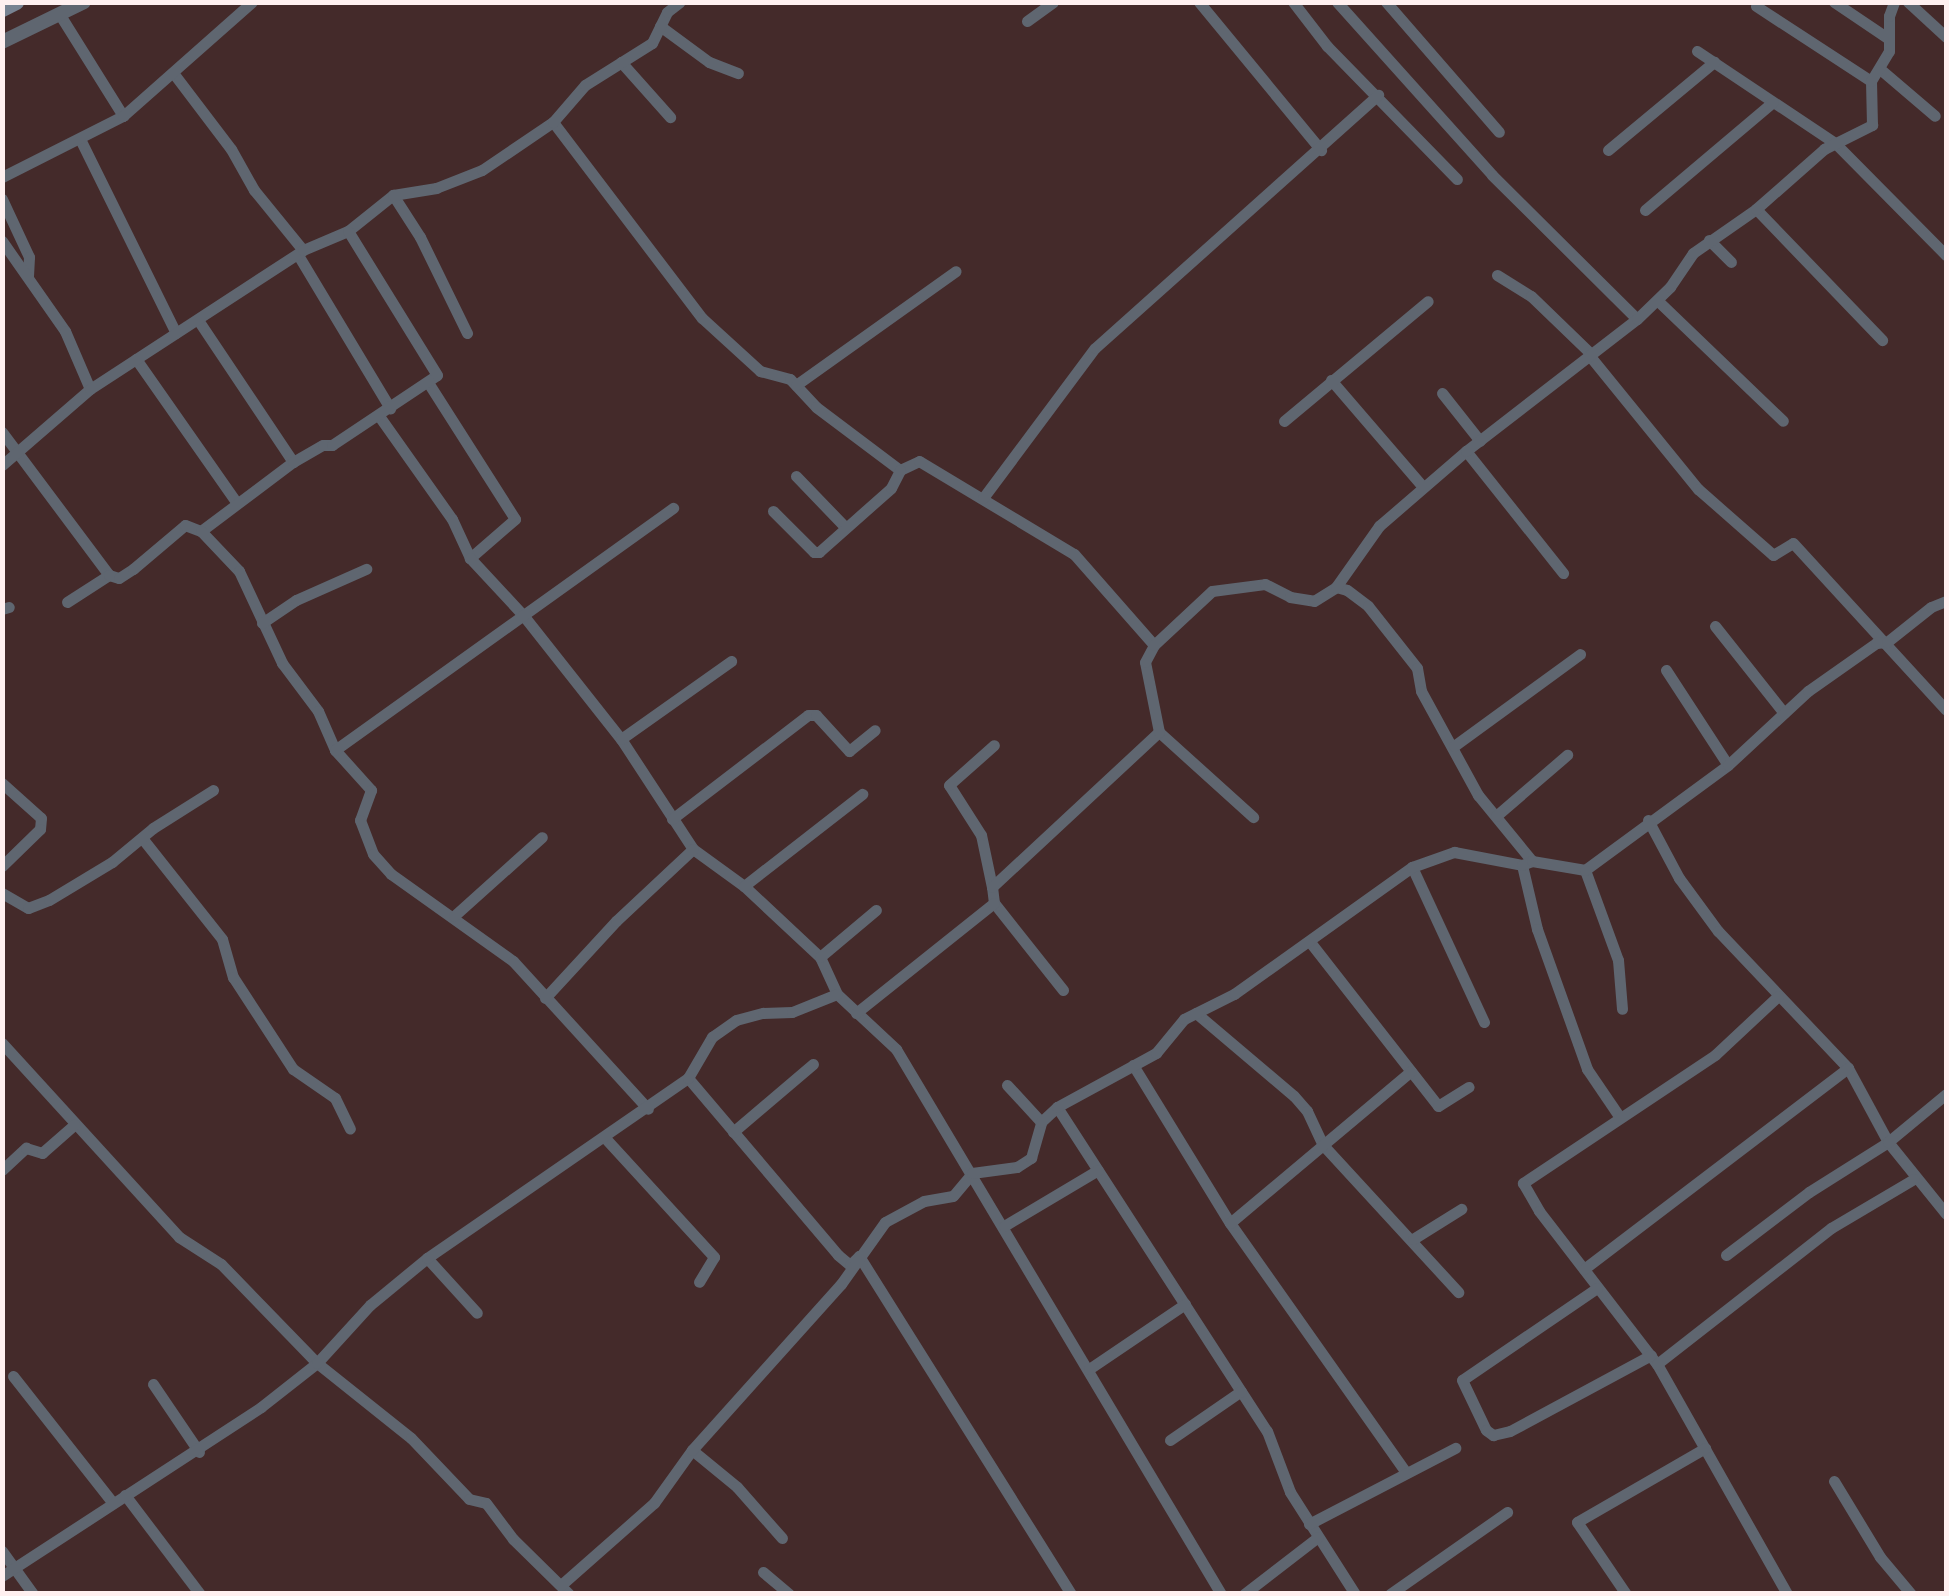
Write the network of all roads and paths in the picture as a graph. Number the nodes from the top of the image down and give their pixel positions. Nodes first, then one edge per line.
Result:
1 (16, 2) edge
2 (84, 2) edge
3 (252, 2) edge
4 (680, 2) edge
5 (1054, 2) edge
6 (1199, 2) edge
7 (1292, 2) edge
8 (1338, 2) edge
9 (1386, 2) edge
10 (1834, 2) edge
11 (1894, 2) edge
12 (1908, 2) edge
13 (1756, 6) dead end
14 (2, 9) edge
15 (60, 15) junction
16 (1027, 21) dead end
17 (660, 26) junction
18 (1946, 37) edge
19 (1889, 38) junction
20 (2, 42) edge
21 (1697, 52) dead end
22 (621, 62) junction
23 (1714, 62) junction
24 (1880, 69) junction
25 (738, 73) dead end
26 (174, 74) junction
27 (1871, 81) junction
28 (1378, 95) junction
29 (1773, 102) junction
30 (123, 116) junction
31 (1935, 116) dead end
32 (670, 117) dead end
33 (553, 122) junction
34 (1499, 132) dead end
35 (80, 141) junction
36 (1836, 142) junction
37 (1321, 150) junction
38 (1608, 150) dead end
39 (2, 177) edge
40 (1457, 179) dead end
41 (393, 196) junction
42 (2, 199) edge
43 (1756, 209) junction
44 (1645, 210) dead end
45 (348, 230) junction
46 (1709, 240) junction
47 (2, 241) edge
48 (300, 253) junction
49 (1946, 254) edge
50 (1731, 262) dead end
51 (956, 271) dead end
52 (1497, 274) dead end
53 (28, 276) junction
54 (1428, 301) dead end
55 (1658, 301) junction
56 (1638, 319) junction
57 (198, 320) junction
58 (467, 333) dead end
59 (176, 334) junction
60 (1882, 340) dead end
61 (1590, 354) junction
62 (136, 359) junction
63 (1331, 380) junction
64 (429, 384) junction
65 (796, 385) junction
66 (90, 389) junction
67 (1442, 393) dead end
68 (384, 412) junction
69 (1284, 421) dead end
70 (1782, 421) dead end
71 (2, 432) edge
72 (1480, 441) junction
73 (1466, 451) junction
74 (18, 454) junction
75 (293, 462) junction
76 (2, 466) edge
77 (900, 470) junction
78 (796, 476) dead end
79 (1423, 487) junction
80 (983, 498) junction
81 (238, 503) junction
82 (673, 508) dead end
83 (773, 511) dead end
84 (845, 527) junction
85 (201, 531) junction
86 (470, 558) junction
87 (366, 568) dead end
88 (1563, 574) dead end
89 (109, 575) junction
90 (1336, 588) junction
91 (1946, 601) edge
92 (66, 602) dead end
93 (523, 615) junction
94 (262, 623) junction
95 (1715, 626) dead end
96 (1887, 642) junction
97 (1154, 646) junction
98 (1580, 654) dead end
99 (731, 661) dead end
100 (1666, 670) dead end
101 (1946, 710) edge
102 (1784, 713) junction
103 (875, 730) dead end
104 (1159, 732) junction
105 (621, 738) junction
106 (994, 745) dead end
107 (1454, 746) junction
108 (335, 750) junction
109 (1566, 756) dead end
110 (1728, 764) junction
111 (2, 783) edge
112 (213, 790) dead end
113 (862, 794) dead end
114 (1496, 816) junction
115 (1253, 817) dead end
116 (672, 820) junction
117 (1648, 820) junction
118 (542, 837) dead end
119 (142, 838) junction
120 (693, 849) junction
121 (1527, 863) junction
122 (2, 866) edge
123 (1412, 867) junction
124 (1585, 870) junction
125 (744, 886) junction
126 (992, 887) junction
127 (2, 893) edge
128 (994, 903) junction
129 (876, 910) dead end
130 (454, 916) junction
131 (1310, 942) junction
132 (820, 957) junction
133 (1063, 990) dead end
134 (837, 994) junction
135 (1778, 996) junction
136 (546, 998) junction
137 (1622, 1009) dead end
138 (1196, 1012) junction
139 (856, 1013) junction
140 (1484, 1022) dead end
141 (2, 1043) edge
142 (812, 1064) dead end
143 (1132, 1065) junction
144 (1848, 1068) junction
145 (1412, 1071) junction
146 (688, 1078) junction
147 (1007, 1085) dead end
148 (1469, 1087) dead end
149 (1946, 1094) edge
150 (1057, 1107) junction
151 (648, 1109) junction
152 (1619, 1116) junction
153 (1041, 1122) junction
154 (74, 1125) junction
155 (350, 1129) dead end
156 (733, 1132) junction
157 (606, 1139) junction
158 (1888, 1142) junction
159 (1323, 1145) junction
160 (2, 1170) edge
161 (1098, 1170) junction
162 (972, 1174) junction
163 (1914, 1179) junction
164 (1461, 1209) dead end
165 (1946, 1214) edge
166 (1230, 1223) junction
167 (1004, 1226) junction
168 (1413, 1238) junction
169 (1726, 1254) dead end
170 (859, 1256) junction
171 (427, 1258) junction
172 (1584, 1269) junction
173 (698, 1282) dead end
174 (1598, 1288) junction
175 (1458, 1292) dead end
176 (1184, 1304) junction
177 (476, 1313) dead end
178 (1654, 1360) junction
179 (317, 1364) junction
180 (1089, 1369) junction
181 (13, 1376) dead end
182 (153, 1384) dead end
183 (1241, 1391) junction
184 (1170, 1440) dead end
185 (1456, 1448) dead end
186 (1705, 1448) junction
187 (692, 1450) junction
188 (199, 1452) junction
189 (1405, 1472) junction
190 (1834, 1481) dead end
191 (125, 1495) junction
192 (112, 1502) junction
193 (1508, 1512) dead end
194 (1309, 1524) junction
195 (782, 1538) dead end
196 (1318, 1538) junction
197 (2, 1552) edge
198 (7, 1572) edge
199 (763, 1572) dead end
200 (565, 1590) edge
201 (33, 1594) edge
202 (200, 1594) edge
203 (789, 1594) edge
204 (1071, 1594) edge
205 (1221, 1594) edge
206 (1244, 1594) edge
207 (1356, 1594) edge
208 (1390, 1594) edge
209 (1626, 1594) edge
210 (1787, 1594) edge
211 (1911, 1594) edge

1 - 14 main road
2 - 15 street
3 - 26 street
4 - 17 street
5 - 16 street
6 - 37 street
7 - 28 street
8 - 56 street
9 - 34 street
10 - 19 street
11 - 19 street
12 - 18 street
13 - 27 street
15 - 20 street
15 - 30 street
17 - 22 street
17 - 25 street
19 - 24 street
21 - 23 street
22 - 32 street
22 - 33 street
23 - 29 street
23 - 38 street
24 - 27 street
24 - 31 street
26 - 30 street
26 - 48 street
27 - 36 street
28 - 37 street
28 - 40 street
29 - 36 street
29 - 44 street
30 - 35 street
33 - 41 street
33 - 65 street
35 - 39 street
35 - 59 street
36 - 43 street
36 - 49 street
37 - 80 street
41 - 45 street
41 - 58 street
42 - 53 street
43 - 46 street
43 - 60 street
45 - 48 street
45 - 64 street
46 - 50 street
46 - 55 street
47 - 53 street
48 - 57 street
48 - 68 street
51 - 65 street
52 - 61 street
53 - 66 street
54 - 63 street
55 - 56 street
55 - 70 street
56 - 61 street
57 - 59 street
57 - 75 street
59 - 62 street
61 - 72 street
61 - 96 street
62 - 66 street
62 - 81 street
63 - 69 street
63 - 79 street
64 - 68 street
64 - 86 street
65 - 77 street
66 - 74 street
67 - 72 street
68 - 75 street
68 - 86 street
71 - 74 street
72 - 73 street
73 - 79 street
73 - 88 street
74 - 76 street
74 - 89 street
75 - 81 street
77 - 80 street
77 - 84 street
78 - 84 street
79 - 90 street
80 - 97 street
81 - 85 street
82 - 93 street
83 - 84 street
85 - 89 street
85 - 94 street
86 - 93 street
87 - 94 street
89 - 92 street
90 - 97 street
90 - 107 street
91 - 96 street
93 - 105 street
93 - 108 street
94 - 108 street
95 - 102 street
96 - 101 street
96 - 102 street
97 - 104 street
98 - 107 street
99 - 105 street
100 - 110 street
102 - 110 street
103 - 116 street
104 - 115 street
104 - 126 street
105 - 116 street
106 - 126 street
107 - 114 street
108 - 130 street
109 - 114 street
110 - 117 street
111 - 122 street
112 - 119 street
113 - 125 street
114 - 121 street
116 - 120 street
117 - 124 street
117 - 135 street
118 - 130 street
119 - 127 street
119 - 155 street
120 - 125 street
120 - 136 street
121 - 123 street
121 - 124 street
121 - 152 street
123 - 131 street
123 - 140 street
124 - 137 street
125 - 132 street
126 - 128 street
128 - 133 street
128 - 139 street
129 - 132 street
130 - 136 street
131 - 138 street
131 - 145 street
132 - 134 street
134 - 139 street
134 - 146 street
135 - 144 street
135 - 152 street
136 - 151 street
138 - 143 street
138 - 159 street
139 - 162 street
141 - 154 street
142 - 156 street
143 - 150 street
143 - 166 street
144 - 158 street
144 - 172 street
145 - 148 street
145 - 159 street
146 - 151 street
146 - 156 street
147 - 153 street
149 - 158 street
150 - 153 street
150 - 161 street
151 - 157 street
152 - 172 street
153 - 162 street
154 - 160 street
154 - 179 street
156 - 170 street
157 - 171 street
157 - 173 street
158 - 163 street
158 - 169 street
159 - 166 street
159 - 168 street
161 - 167 street
161 - 176 street
162 - 167 street
162 - 170 street
163 - 165 street
163 - 178 street
164 - 168 street
166 - 189 street
167 - 180 street
168 - 175 street
170 - 187 street
170 - 204 street
171 - 177 street
171 - 179 street
172 - 174 street
174 - 178 street
174 - 178 street
176 - 180 street
176 - 183 street
178 - 186 street
179 - 188 street
179 - 200 street
180 - 205 street
181 - 192 street
182 - 188 street
183 - 184 street
183 - 194 street
185 - 189 street
186 - 209 street
186 - 210 street
187 - 195 street
187 - 200 street
188 - 191 street
189 - 194 street
190 - 211 street
191 - 192 street
191 - 202 street
192 - 198 street
193 - 208 street
194 - 196 street
196 - 206 street
196 - 207 street
197 - 198 street
198 - 201 street
199 - 203 street

